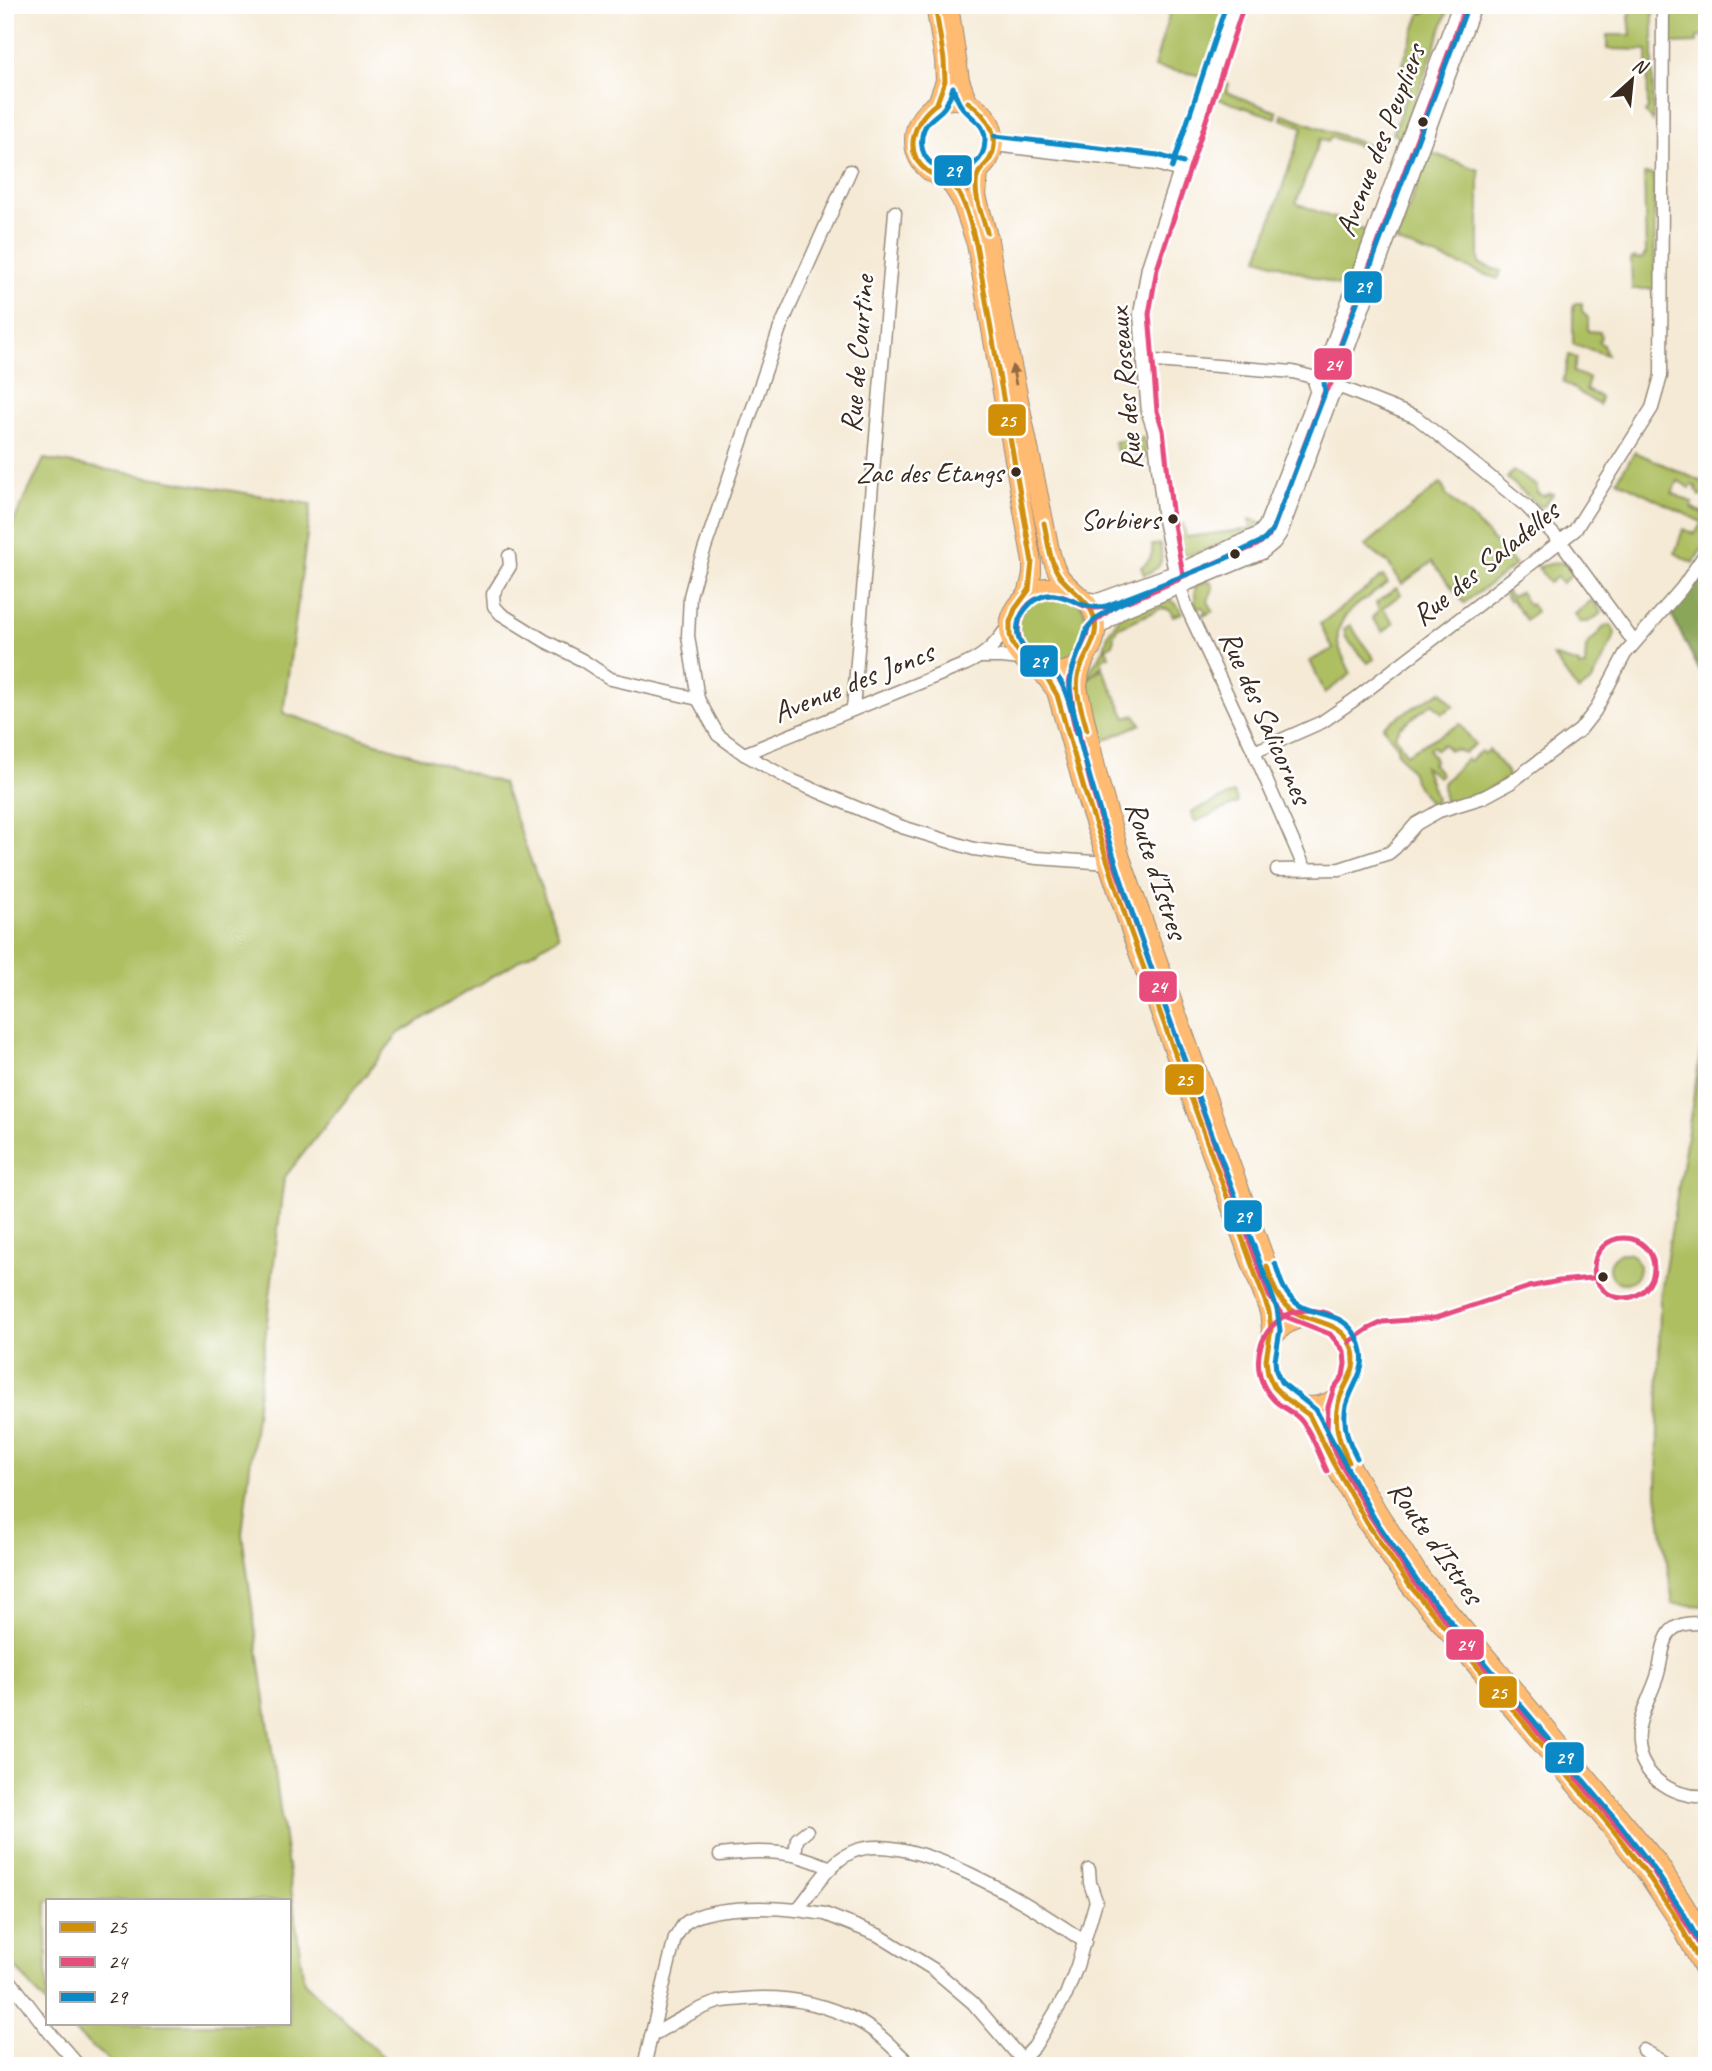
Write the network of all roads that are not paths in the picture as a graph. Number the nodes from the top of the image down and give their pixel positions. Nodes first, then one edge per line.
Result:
1 (935, 5) edge
2 (949, 5) edge
3 (1235, 5) edge
4 (1459, 5) edge
5 (1475, 5) edge
6 (1663, 5) edge
7 (968, 102) junction
8 (937, 103) junction
9 (994, 145) junction
10 (850, 171) dead end
11 (979, 172) junction
12 (1180, 172) junction
13 (949, 181) junction
14 (895, 212) dead end
15 (1143, 360) junction
16 (1318, 380) junction
17 (1337, 386) junction
18 (1560, 542) junction
19 (1707, 551) edge
20 (509, 556) dead end
21 (1175, 572) junction
22 (1180, 587) junction
23 (1027, 595) junction
24 (1079, 595) junction
25 (1009, 625) junction
26 (1096, 631) junction
27 (1634, 642) junction
28 (981, 657) junction
29 (1086, 657) junction
30 (1021, 659) junction
31 (1041, 671) junction
32 (698, 699) junction
33 (853, 709) junction
34 (1254, 752) junction
35 (744, 754) junction
36 (1108, 863) junction
37 (1305, 869) junction
38 (1277, 870) dead end
39 (1310, 1318) junction
40 (1269, 1346) junction
41 (1342, 1392) junction
42 (1296, 1404) junction
43 (1707, 1623) edge
44 (1707, 1796) edge
45 (807, 1831) dead end
46 (720, 1855) dead end
47 (795, 1855) junction
48 (831, 1868) junction
49 (1090, 1870) dead end
50 (797, 1910) junction
51 (1707, 1941) edge
52 (1085, 1942) junction
53 (5, 1974) edge
54 (1707, 1975) edge
55 (651, 2036) junction
56 (1643, 2050) dead end
57 (1020, 2064) edge
58 (79, 2066) edge
59 (643, 2066) edge
60 (912, 2066) edge
61 (1671, 2066) edge

1 - 8 main road
2 - 7 main road
3 - 12 street, Rue des Roseaux
4 - 16 street, Avenue des Peupliers
5 - 17 street, Avenue des Peupliers
6 - 18 street, Rue des Saladelles
7 - 8 main road
7 - 9 main road
8 - 13 main road
9 - 11 main road
9 - 12 street
10 - 32 street
11 - 13 main road
24 -> 11 main road
12 - 15 street, Rue des Roseaux
13 - 23 main road
14 - 33 street, Rue de Courtine
15 - 16 street
15 - 21 street, Rue des Roseaux
16 - 17 street
16 - 17 street
16 - 21 street, Avenue des Peupliers
17 - 18 street
17 - 22 street, Avenue des Peupliers
18 - 27 street
18 - 34 street, Rue des Saladelles
19 - 27 street
20 - 32 street
21 - 24 street, Avenue des Peupliers
22 - 26 street, Avenue des Peupliers
22 - 34 street, Rue des Salicornes
23 - 24 main road
23 - 25 main road
24 - 26 main road
25 - 28 street, Avenue des Joncs
25 - 30 main road
26 - 29 main road
27 - 37 street
28 - 30 street, Avenue des Joncs
28 - 33 street, Avenue des Joncs
29 - 31 main road
29 - 39 main road, Route d'Istres
30 - 31 main road
31 - 36 main road, Route d'Istres
32 - 35 street
33 - 35 street, Avenue des Joncs
34 - 37 street, Rue des Salicornes
35 - 36 street
36 - 40 main road, Route d'Istres
37 - 38 street
39 - 40 main road
39 - 41 main road
40 - 42 main road
41 - 42 main road
41 - 51 main road, Route d'Istres
42 - 54 main road, Route d'Istres
43 - 44 street
45 - 47 street
46 - 47 street
47 - 48 street
48 - 50 street
48 - 52 street
49 - 52 street
50 - 55 street
50 - 57 street
52 - 57 street
53 - 58 street
55 - 59 street
55 - 60 street
56 - 61 street

